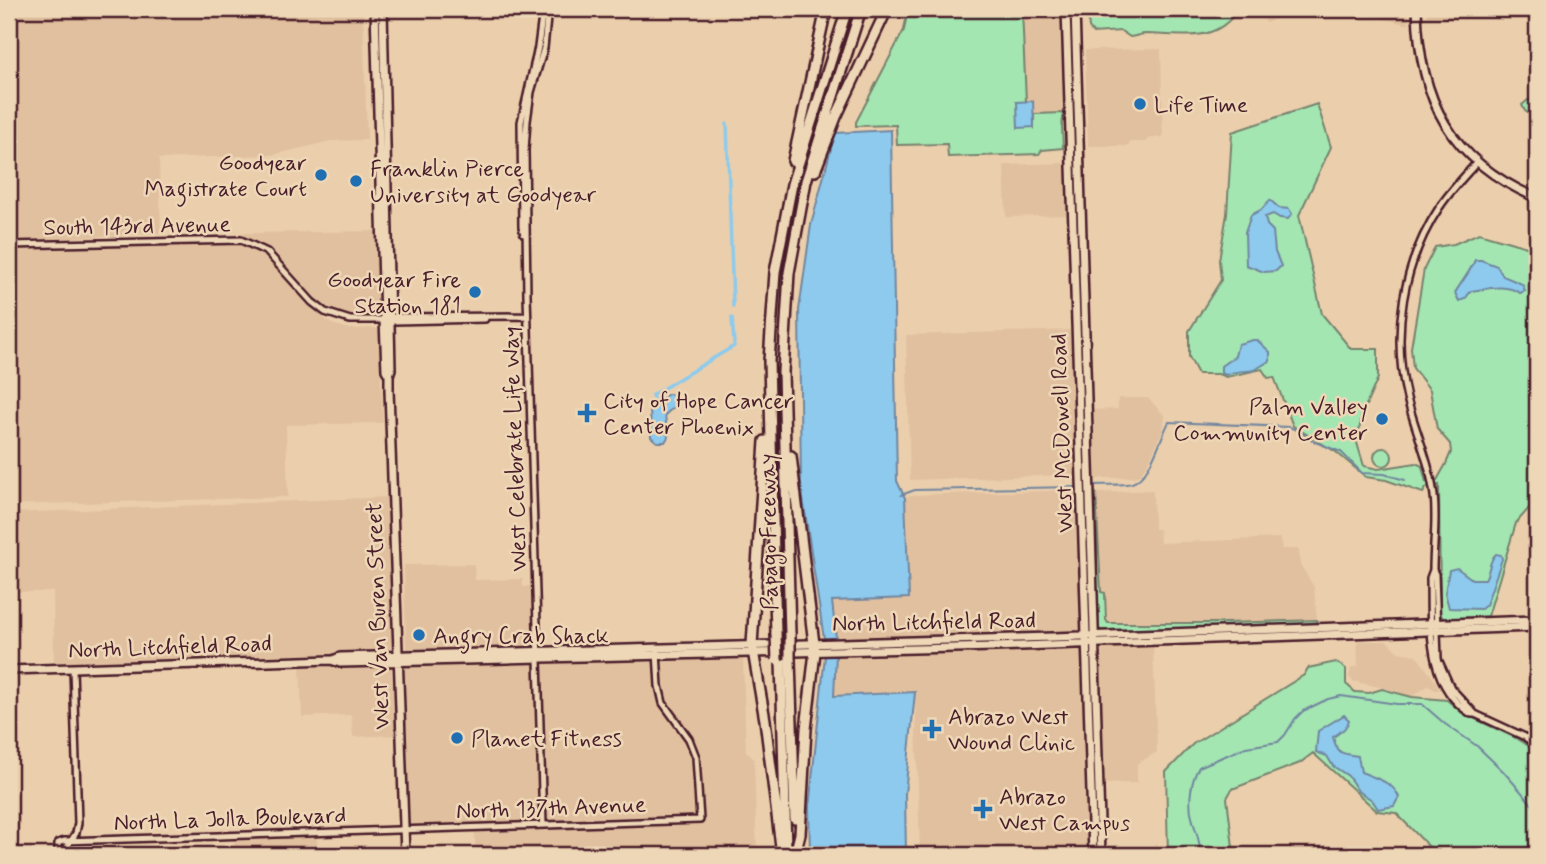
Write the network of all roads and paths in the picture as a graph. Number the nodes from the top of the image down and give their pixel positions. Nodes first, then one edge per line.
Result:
1 (375, 9) edge
2 (383, 9) edge
3 (543, 9) edge
4 (548, 9) edge
5 (826, 9) edge
6 (850, 9) edge
7 (861, 9) edge
8 (887, 9) edge
9 (1066, 9) edge
10 (1075, 9) edge
11 (1416, 9) edge
12 (541, 48) junction
13 (1477, 162) junction
14 (1537, 198) edge
15 (381, 208) junction
16 (784, 222) junction
17 (388, 226) junction
18 (794, 243) junction
19 (9, 244) edge
20 (527, 316) junction
21 (387, 320) junction
22 (1081, 346) junction
23 (778, 474) junction
24 (778, 497) junction
25 (1537, 620) edge
26 (1434, 627) junction
27 (1537, 627) edge
28 (1311, 632) junction
29 (782, 634) junction
30 (1233, 634) junction
31 (1091, 640) junction
32 (815, 647) junction
33 (752, 649) junction
34 (657, 652) junction
35 (538, 656) junction
36 (485, 658) junction
37 (397, 659) junction
38 (783, 660) junction
39 (73, 668) junction
40 (9, 670) edge
41 (1093, 737) junction
42 (1537, 746) edge
43 (543, 825) junction
44 (404, 830) junction
45 (70, 841) junction
46 (796, 853) edge
47 (60, 855) edge
48 (405, 855) edge
49 (784, 855) edge
50 (1093, 855) edge
51 (1101, 855) edge

1 - 15 main road, West Van Buren Street
2 - 17 main road, West Van Buren Street
3 - 12 street, West Celebrate Life Way
4 - 12 street, West Celebrate Life Way
5 - 16 highway
6 - 16 highway
6 - 23 highway
7 - 18 highway, Papago Freeway
8 - 18 highway
9 - 22 main road, West McDowell Road
10 - 22 main road, West McDowell Road
11 - 13 main road
12 - 20 street, West Celebrate Life Way
13 - 14 main road
13 - 26 street
15 - 17 main road
15 - 21 main road, West Van Buren Street
16 - 23 highway
17 - 21 main road, West Van Buren Street
18 - 23 highway, Papago Freeway
19 - 21 street, South 143rd Avenue
20 - 21 street, South 143rd Avenue
20 - 35 street, West Celebrate Life Way
21 - 37 main road, West Van Buren Street
22 - 31 main road, West McDowell Road
23 - 24 highway
23 - 24 highway, Papago Freeway
24 - 29 highway, Papago Freeway
24 - 29 highway, Papago Freeway
24 - 32 highway
24 - 33 highway
25 - 26 main road, North Litchfield Road
26 - 27 main road, North Litchfield Road
26 - 28 main road, North Litchfield Road
26 - 28 main road, North Litchfield Road
26 - 42 street
28 - 30 main road, North Litchfield Road
28 - 30 main road, North Litchfield Road
29 - 38 highway, Papago Freeway, bridge
30 - 31 main road, North Litchfield Road
31 - 32 main road, North Litchfield Road
31 - 41 main road, West McDowell Road
32 - 33 main road, North Litchfield Road
32 - 46 highway
33 - 34 main road, North Litchfield Road
33 - 49 highway
34 - 35 main road, North Litchfield Road
34 - 43 street, North 137th Avenue
35 - 36 main road, North Litchfield Road
35 - 36 main road, North Litchfield Road
35 - 43 street, West Celebrate Life Way
36 - 37 main road, North Litchfield Road
36 - 37 main road, North Litchfield Road
37 - 39 main road, North Litchfield Road
37 - 44 main road, West Van Buren Street
38 - 46 highway, Papago Freeway
38 - 49 highway, Papago Freeway
39 - 40 main road, North Litchfield Road
39 - 45 street
41 - 50 main road, West McDowell Road
41 - 51 main road, West McDowell Road
43 - 44 street, North 137th Avenue
44 - 45 street, North La Jolla Boulevard
44 - 48 main road, West Van Buren Street
45 - 47 street
45 - 47 street, North La Jolla Boulevard

